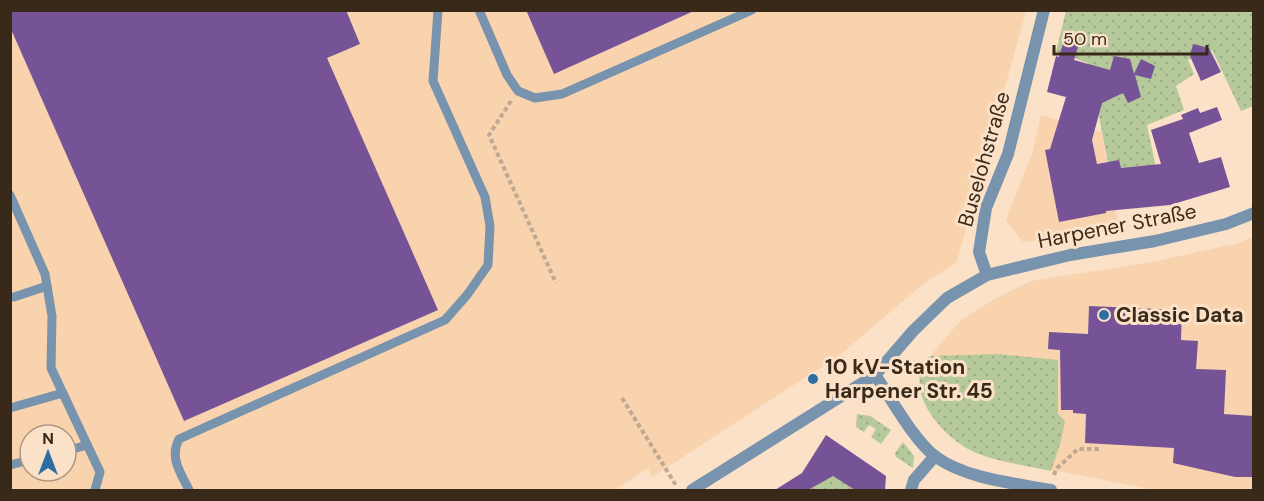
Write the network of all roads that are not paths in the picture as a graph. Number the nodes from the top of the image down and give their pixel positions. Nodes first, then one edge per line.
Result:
1 (438, 10) edge
2 (479, 10) edge
3 (752, 10) edge
4 (1044, 10) edge
5 (10, 195) edge
6 (1254, 213) edge
7 (987, 275) junction
8 (47, 286) junction
9 (14, 297) dead end
10 (875, 375) junction
11 (63, 393) junction
12 (10, 408) edge
13 (87, 445) junction
14 (78, 448) edge
15 (935, 456) junction
16 (95, 490) edge
17 (189, 490) edge
18 (692, 490) edge
19 (911, 490) edge
20 (1051, 490) edge

1 - 17 lane
2 - 3 lane
4 - 7 street, Buselohstraße
5 - 8 lane
6 - 7 street, Harpener Straße
7 - 10 street
8 - 9 lane
8 - 11 lane
10 - 15 street
10 - 18 street
11 - 12 lane
11 - 13 lane
13 - 14 lane
13 - 16 lane
15 - 19 street
15 - 20 street

